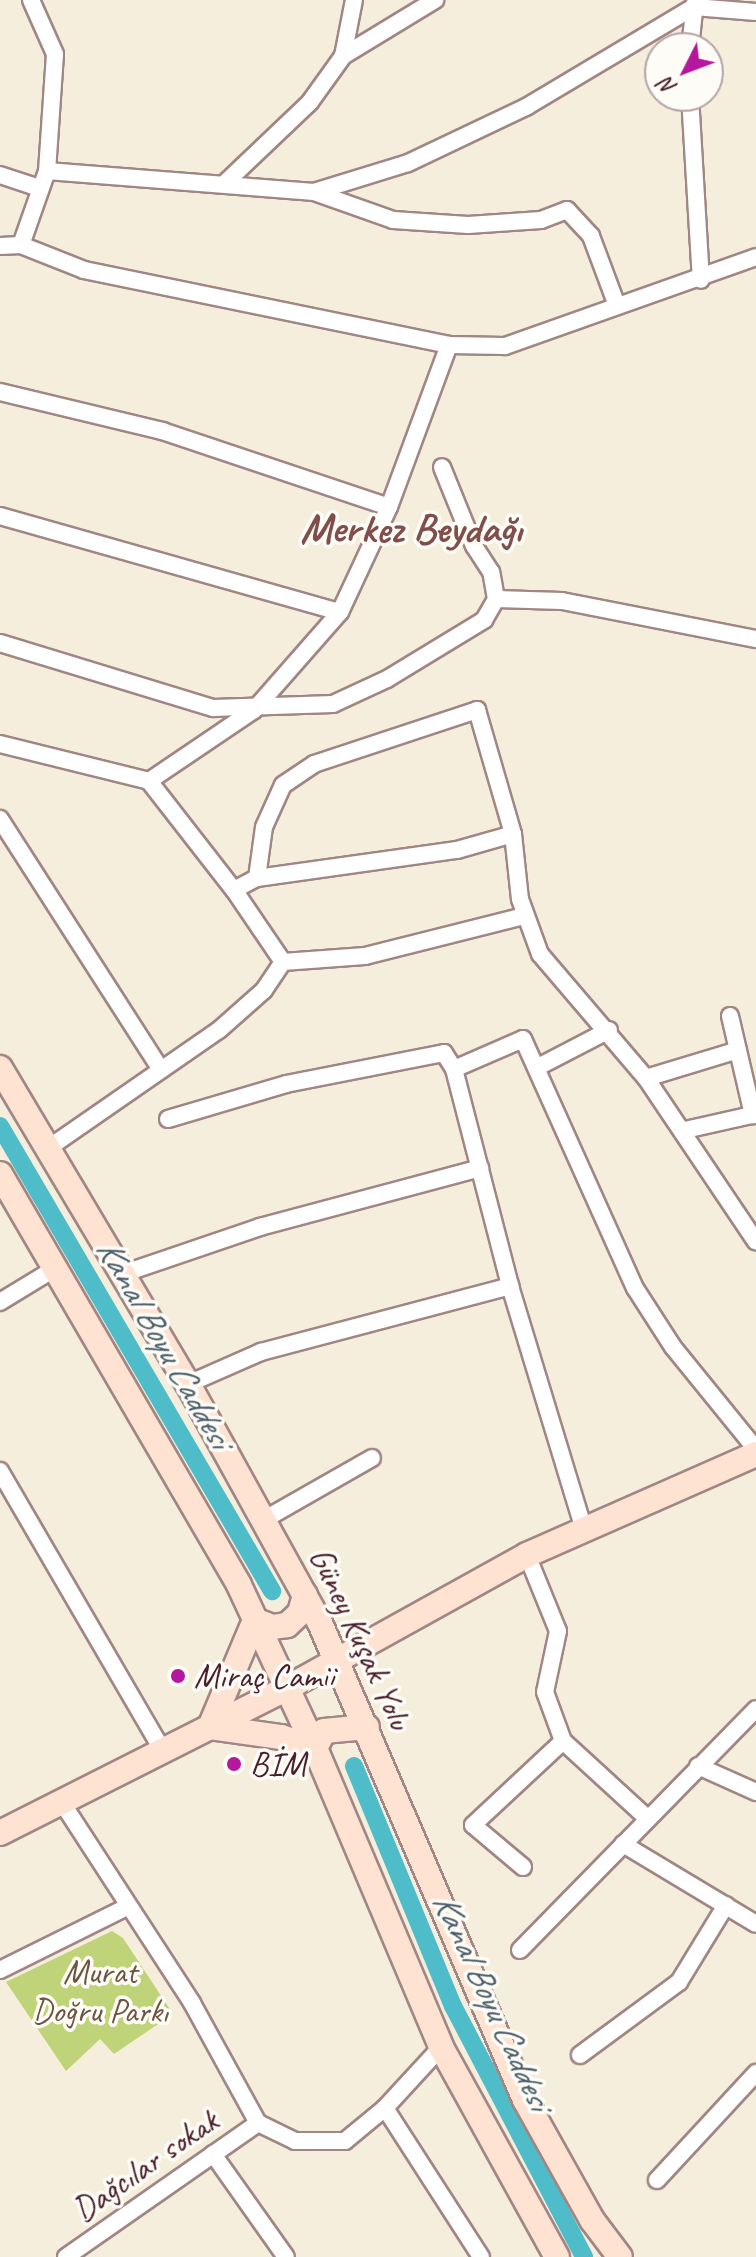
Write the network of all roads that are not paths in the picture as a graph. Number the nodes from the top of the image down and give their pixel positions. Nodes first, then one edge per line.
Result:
1 (31, 0) edge
2 (354, 0) edge
3 (435, 0) edge
4 (695, 3) edge
5 (756, 12) edge
6 (692, 32) edge
7 (343, 56) junction
8 (691, 112) edge
9 (47, 171) junction
10 (0, 175) edge
11 (224, 184) junction
12 (39, 188) junction
13 (314, 192) junction
14 (21, 245) junction
15 (0, 246) edge
16 (756, 257) edge
17 (701, 280) junction
18 (616, 303) junction
19 (449, 345) junction
20 (0, 392) edge
21 (442, 467) dead end
22 (389, 507) junction
23 (0, 516) edge
24 (496, 599) junction
25 (340, 612) junction
26 (756, 639) edge
27 (0, 643) edge
28 (254, 710) junction
29 (0, 744) edge
30 (149, 781) junction
31 (0, 819) edge
32 (513, 834) junction
33 (257, 878) junction
34 (234, 890) junction
35 (524, 916) junction
36 (283, 962) junction
37 (730, 1016) dead end
38 (609, 1030) junction
39 (738, 1050) junction
40 (538, 1067) junction
41 (0, 1068) edge
42 (454, 1069) junction
43 (161, 1070) junction
44 (646, 1078) junction
45 (755, 1115) edge
46 (168, 1119) dead end
47 (685, 1130) junction
48 (47, 1149) junction
49 (480, 1168) junction
50 (0, 1174) edge
51 (756, 1242) edge
52 (54, 1269) junction
53 (122, 1274) junction
54 (510, 1286) junction
55 (0, 1302) edge
56 (188, 1384) junction
57 (756, 1452) edge
58 (372, 1458) dead end
59 (0, 1471) edge
60 (265, 1519) junction
61 (584, 1530) junction
62 (527, 1555) junction
63 (305, 1595) junction
64 (255, 1620) junction
65 (337, 1661) junction
66 (289, 1687) junction
67 (756, 1709) edge
68 (210, 1727) junction
69 (367, 1727) junction
70 (563, 1741) junction
71 (315, 1748) junction
72 (164, 1753) junction
73 (698, 1766) junction
74 (756, 1792) edge
75 (61, 1801) junction
76 (647, 1818) junction
77 (1, 1830) edge
78 (623, 1844) junction
79 (523, 1867) dead end
80 (726, 1905) junction
81 (127, 1907) junction
82 (756, 1924) edge
83 (520, 1950) dead end
84 (0, 1970) edge
85 (441, 2047) junction
86 (580, 2055) dead end
87 (756, 2073) edge
88 (385, 2108) junction
89 (258, 2123) junction
90 (213, 2154) junction
91 (657, 2180) dead end
92 (66, 2257) edge
93 (286, 2257) edge
94 (481, 2257) edge
95 (557, 2257) edge
96 (620, 2257) edge

1 - 9 street
2 - 7 street
3 - 7 street
4 - 5 street
4 - 6 street
4 - 13 street
7 - 11 street
8 - 17 street
9 - 11 street
9 - 12 street
10 - 12 street
11 - 13 street
12 - 14 street
13 - 18 street
14 - 15 street
14 - 19 street
16 - 17 street
17 - 18 street
18 - 19 street
19 - 22 street
20 - 22 street
21 - 24 street
22 - 25 street
23 - 25 street
24 - 26 street
24 - 28 street
25 - 28 street
27 - 28 street
28 - 30 street
29 - 30 street
30 - 34 street
31 - 43 street
32 - 33 street
32 - 33 street
32 - 35 street
33 - 34 street
34 - 36 street
35 - 36 street
35 - 38 street
36 - 43 street
37 - 39 street
38 - 40 street
38 - 44 street
39 - 44 street
39 - 45 street
40 - 42 street
40 - 57 street
41 - 48 main road, Güney Kuşak Yolu
42 - 46 street
42 - 49 street
43 - 48 street
44 - 47 street
45 - 47 street
47 - 51 street
48 - 53 main road, Güney Kuşak Yolu
49 - 53 street
49 - 54 street
50 - 52 main road
52 - 55 street
52 - 64 main road
53 - 56 main road, Güney Kuşak Yolu
54 - 56 street
54 - 61 street
56 - 60 main road, Güney Kuşak Yolu
57 - 61 main road
58 - 60 street
59 - 72 street
60 - 63 main road, Güney Kuşak Yolu
61 - 62 main road
62 - 65 main road
62 - 70 street
63 - 64 main road
63 - 65 main road, Güney Kuşak Yolu
64 - 66 main road
64 - 68 main road
65 - 66 main road
65 - 69 main road, Güney Kuşak Yolu
66 - 68 main road
66 - 71 main road
67 - 73 street
68 - 71 main road
68 - 72 main road
69 - 71 main road
69 - 96 main road, Güney Kuşak Yolu
70 - 76 street
70 - 79 street
71 - 85 main road
72 - 75 main road
73 - 74 street
73 - 76 street
75 - 77 main road
75 - 81 street
76 - 78 street
78 - 80 street
78 - 83 street
80 - 82 street
80 - 86 street
81 - 84 street
81 - 89 street
85 - 88 street
85 - 95 main road
87 - 91 street
88 - 89 street
88 - 94 street
89 - 90 street, Dağcılar sokak
90 - 92 street, Dağcılar sokak
90 - 93 street

